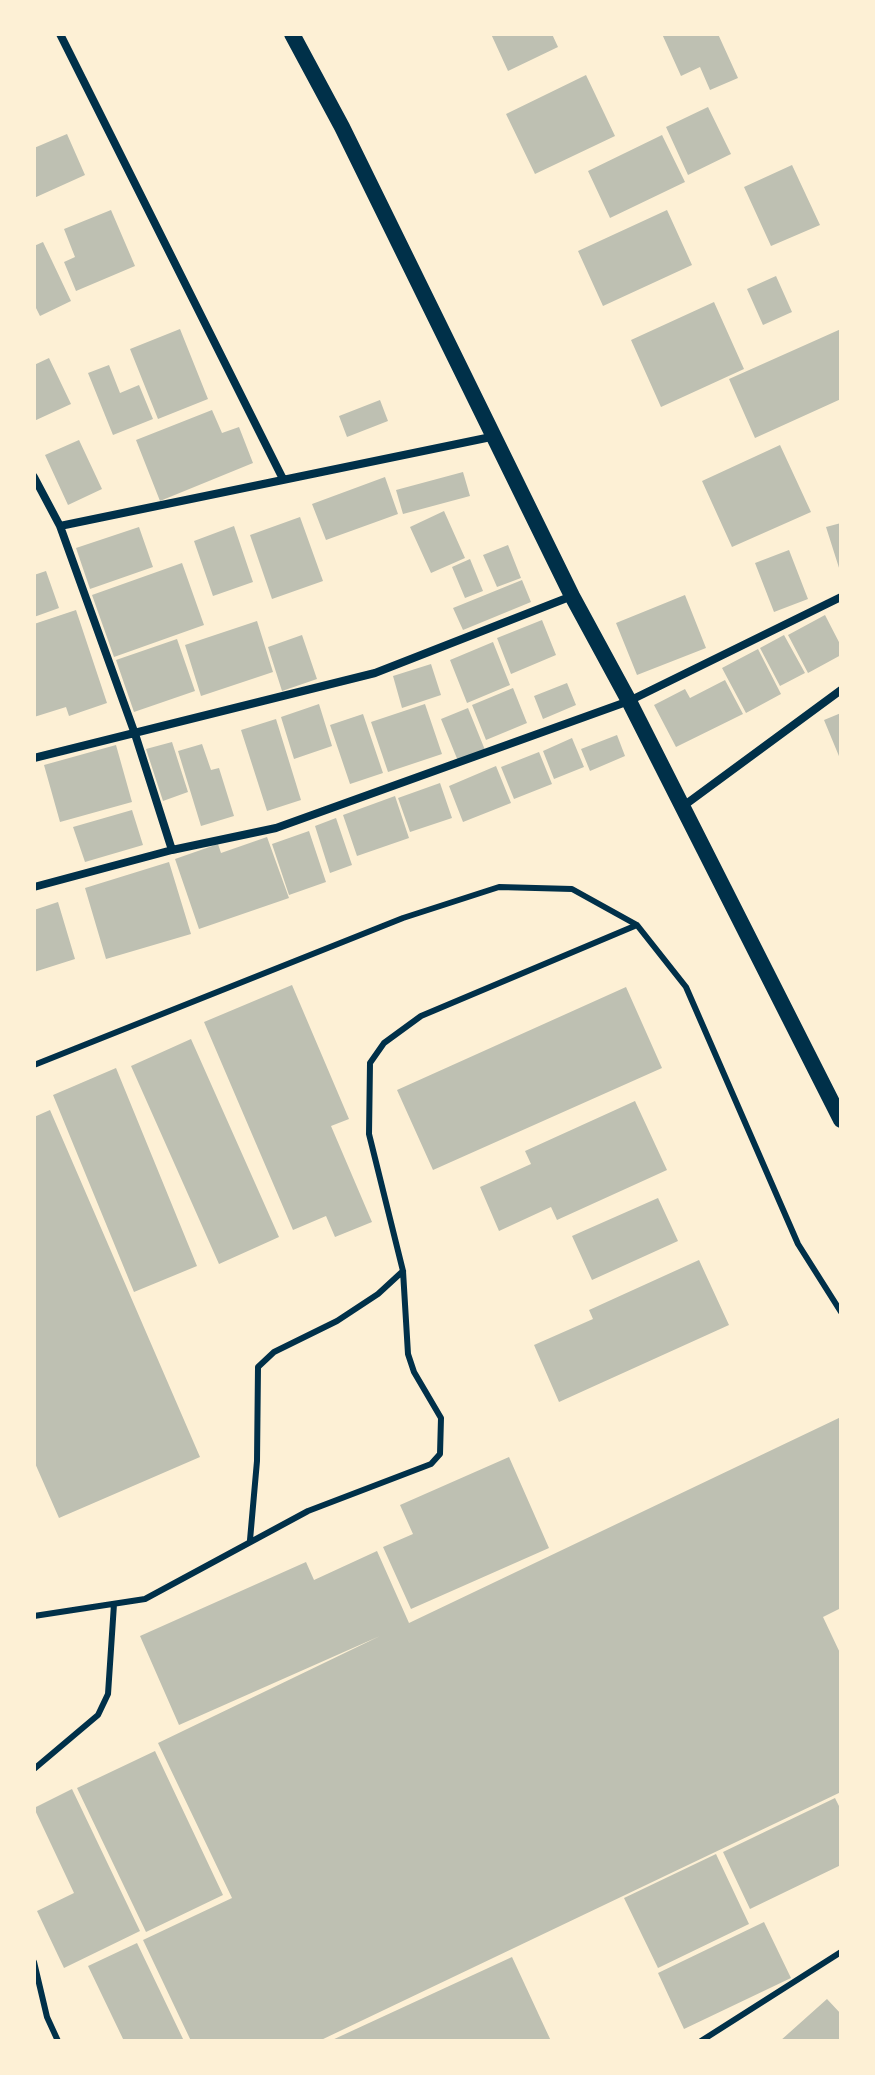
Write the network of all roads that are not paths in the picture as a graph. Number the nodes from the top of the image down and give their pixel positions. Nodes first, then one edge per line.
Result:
1 (60, 34) edge
2 (292, 34) edge
3 (491, 437) junction
4 (34, 477) edge
5 (282, 477) junction
6 (60, 526) junction
7 (572, 596) junction
8 (841, 597) edge
9 (841, 690) edge
10 (629, 701) junction
11 (135, 734) junction
12 (34, 758) edge
13 (681, 807) junction
14 (172, 850) junction
15 (34, 887) edge
16 (637, 925) junction
17 (34, 1065) edge
18 (841, 1120) edge
19 (403, 1271) junction
20 (841, 1312) edge
21 (250, 1540) junction
22 (114, 1604) junction
23 (34, 1616) edge
24 (34, 1769) edge
25 (841, 1952) edge
26 (34, 1962) edge
27 (58, 2041) edge
28 (701, 2041) edge

1 - 5 street
2 - 3 main road
3 - 5 street
3 - 7 main road
4 - 6 street
5 - 6 street
6 - 11 street
7 - 10 main road
7 - 11 street
8 - 10 street
9 - 13 street
10 - 13 main road
10 - 14 street
11 - 12 street
11 - 14 street
13 - 18 main road
14 - 15 street
16 - 17 lane
16 - 19 lane
16 - 20 lane
19 - 21 lane
19 - 21 lane
21 - 22 lane
22 - 23 lane
22 - 24 lane
25 - 28 lane
26 - 27 lane

